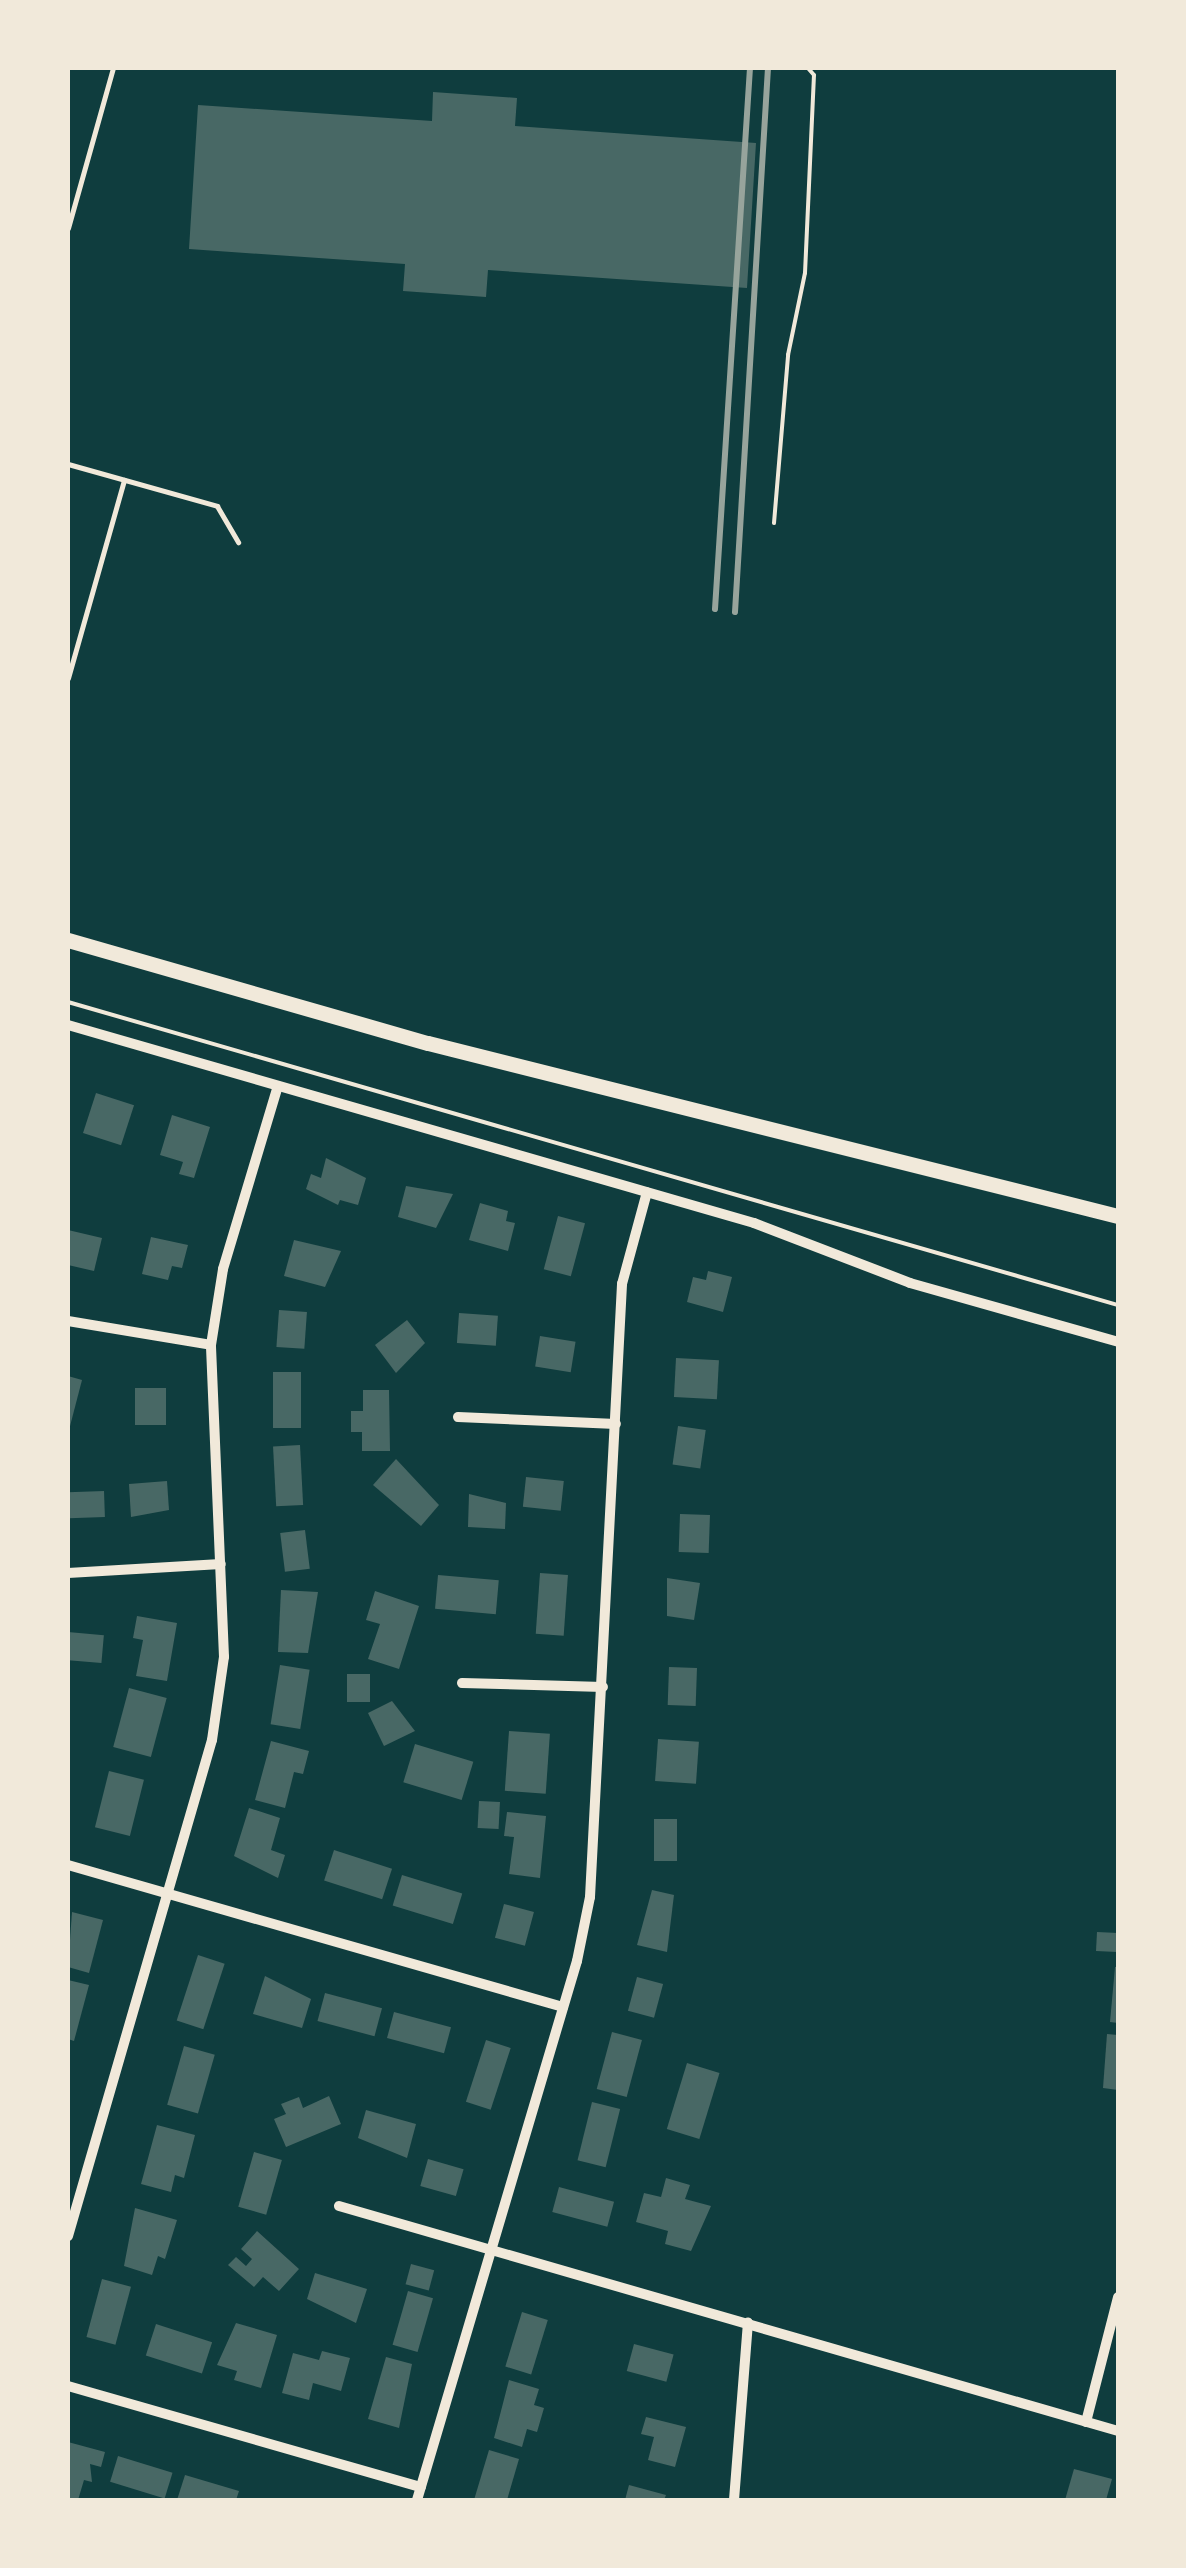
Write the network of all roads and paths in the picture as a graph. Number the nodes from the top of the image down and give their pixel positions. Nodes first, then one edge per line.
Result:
1 (113, 68) edge
2 (808, 68) edge
3 (68, 228) edge
4 (68, 464) edge
5 (124, 480) junction
6 (774, 523) dead end
7 (238, 542) dead end
8 (68, 678) edge
9 (68, 940) edge
10 (68, 1002) edge
11 (68, 1026) edge
12 (278, 1086) junction
13 (647, 1192) junction
14 (1118, 1216) edge
15 (1118, 1306) edge
16 (68, 1321) edge
17 (1118, 1342) edge
18 (211, 1345) junction
19 (458, 1417) dead end
20 (616, 1424) junction
21 (221, 1564) junction
22 (68, 1573) edge
23 (462, 1682) dead end
24 (603, 1687) junction
25 (68, 1865) edge
26 (168, 1894) junction
27 (563, 2007) junction
28 (339, 2206) dead end
29 (68, 2236) edge
30 (491, 2250) junction
31 (1118, 2297) edge
32 (748, 2323) junction
33 (68, 2386) edge
34 (1086, 2422) junction
35 (1118, 2432) edge
36 (421, 2487) junction
37 (417, 2500) edge
38 (734, 2500) edge

1 - 3 lane
2 - 6 path
4 - 5 lane
5 - 7 lane
5 - 8 lane
9 - 14 main road
10 - 15 path
11 - 12 street
12 - 13 street
12 - 18 street
13 - 17 street
13 - 20 street
16 - 18 street
18 - 21 street
19 - 20 street
20 - 24 street
21 - 22 street
21 - 26 street
23 - 24 street
24 - 27 street
25 - 26 street
26 - 27 street
26 - 29 street
27 - 30 street
28 - 30 street
30 - 32 street
30 - 36 street
31 - 34 street
32 - 34 street
32 - 38 street
33 - 36 street
34 - 35 street
36 - 37 street

